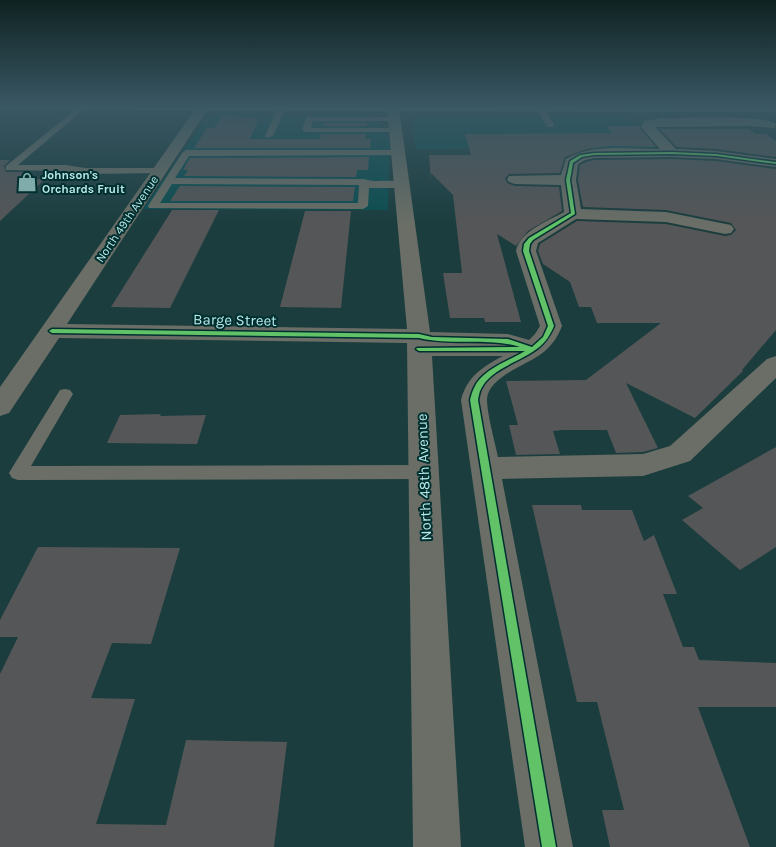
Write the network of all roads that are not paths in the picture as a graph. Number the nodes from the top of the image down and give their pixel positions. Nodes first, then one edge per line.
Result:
1 (37, 145) edge
2 (177, 145) edge
3 (257, 145) edge
4 (397, 145) edge
5 (664, 145) edge
6 (672, 153) junction
7 (776, 163) edge
8 (164, 176) junction
9 (515, 179) dead end
10 (568, 180) junction
11 (364, 185) junction
12 (401, 185) junction
13 (573, 214) junction
14 (725, 229) dead end
15 (52, 331) junction
16 (419, 342) junction
17 (533, 349) junction
18 (776, 364) edge
19 (65, 394) dead end
20 (0, 407) edge
21 (487, 468) junction
22 (424, 472) junction
23 (437, 847) edge
24 (548, 847) edge

1 - 8 lane
2 - 8 street, North 49th Avenue
3 - 8 lane
4 - 12 street, North 48th Avenue
5 - 6 street
6 - 7 street
6 - 10 street
8 - 11 lane
8 - 11 lane
8 - 15 street, North 49th Avenue
9 - 10 street
10 - 13 street
11 - 12 lane
12 - 16 street, North 48th Avenue
13 - 14 street
13 - 17 street
15 - 16 street, Barge Street
15 - 20 street, North 49th Avenue
16 - 17 street, Barge Street
16 - 22 street, North 48th Avenue
17 - 21 street
18 - 21 street
19 - 22 lane
21 - 24 street
22 - 23 street, North 48th Avenue

